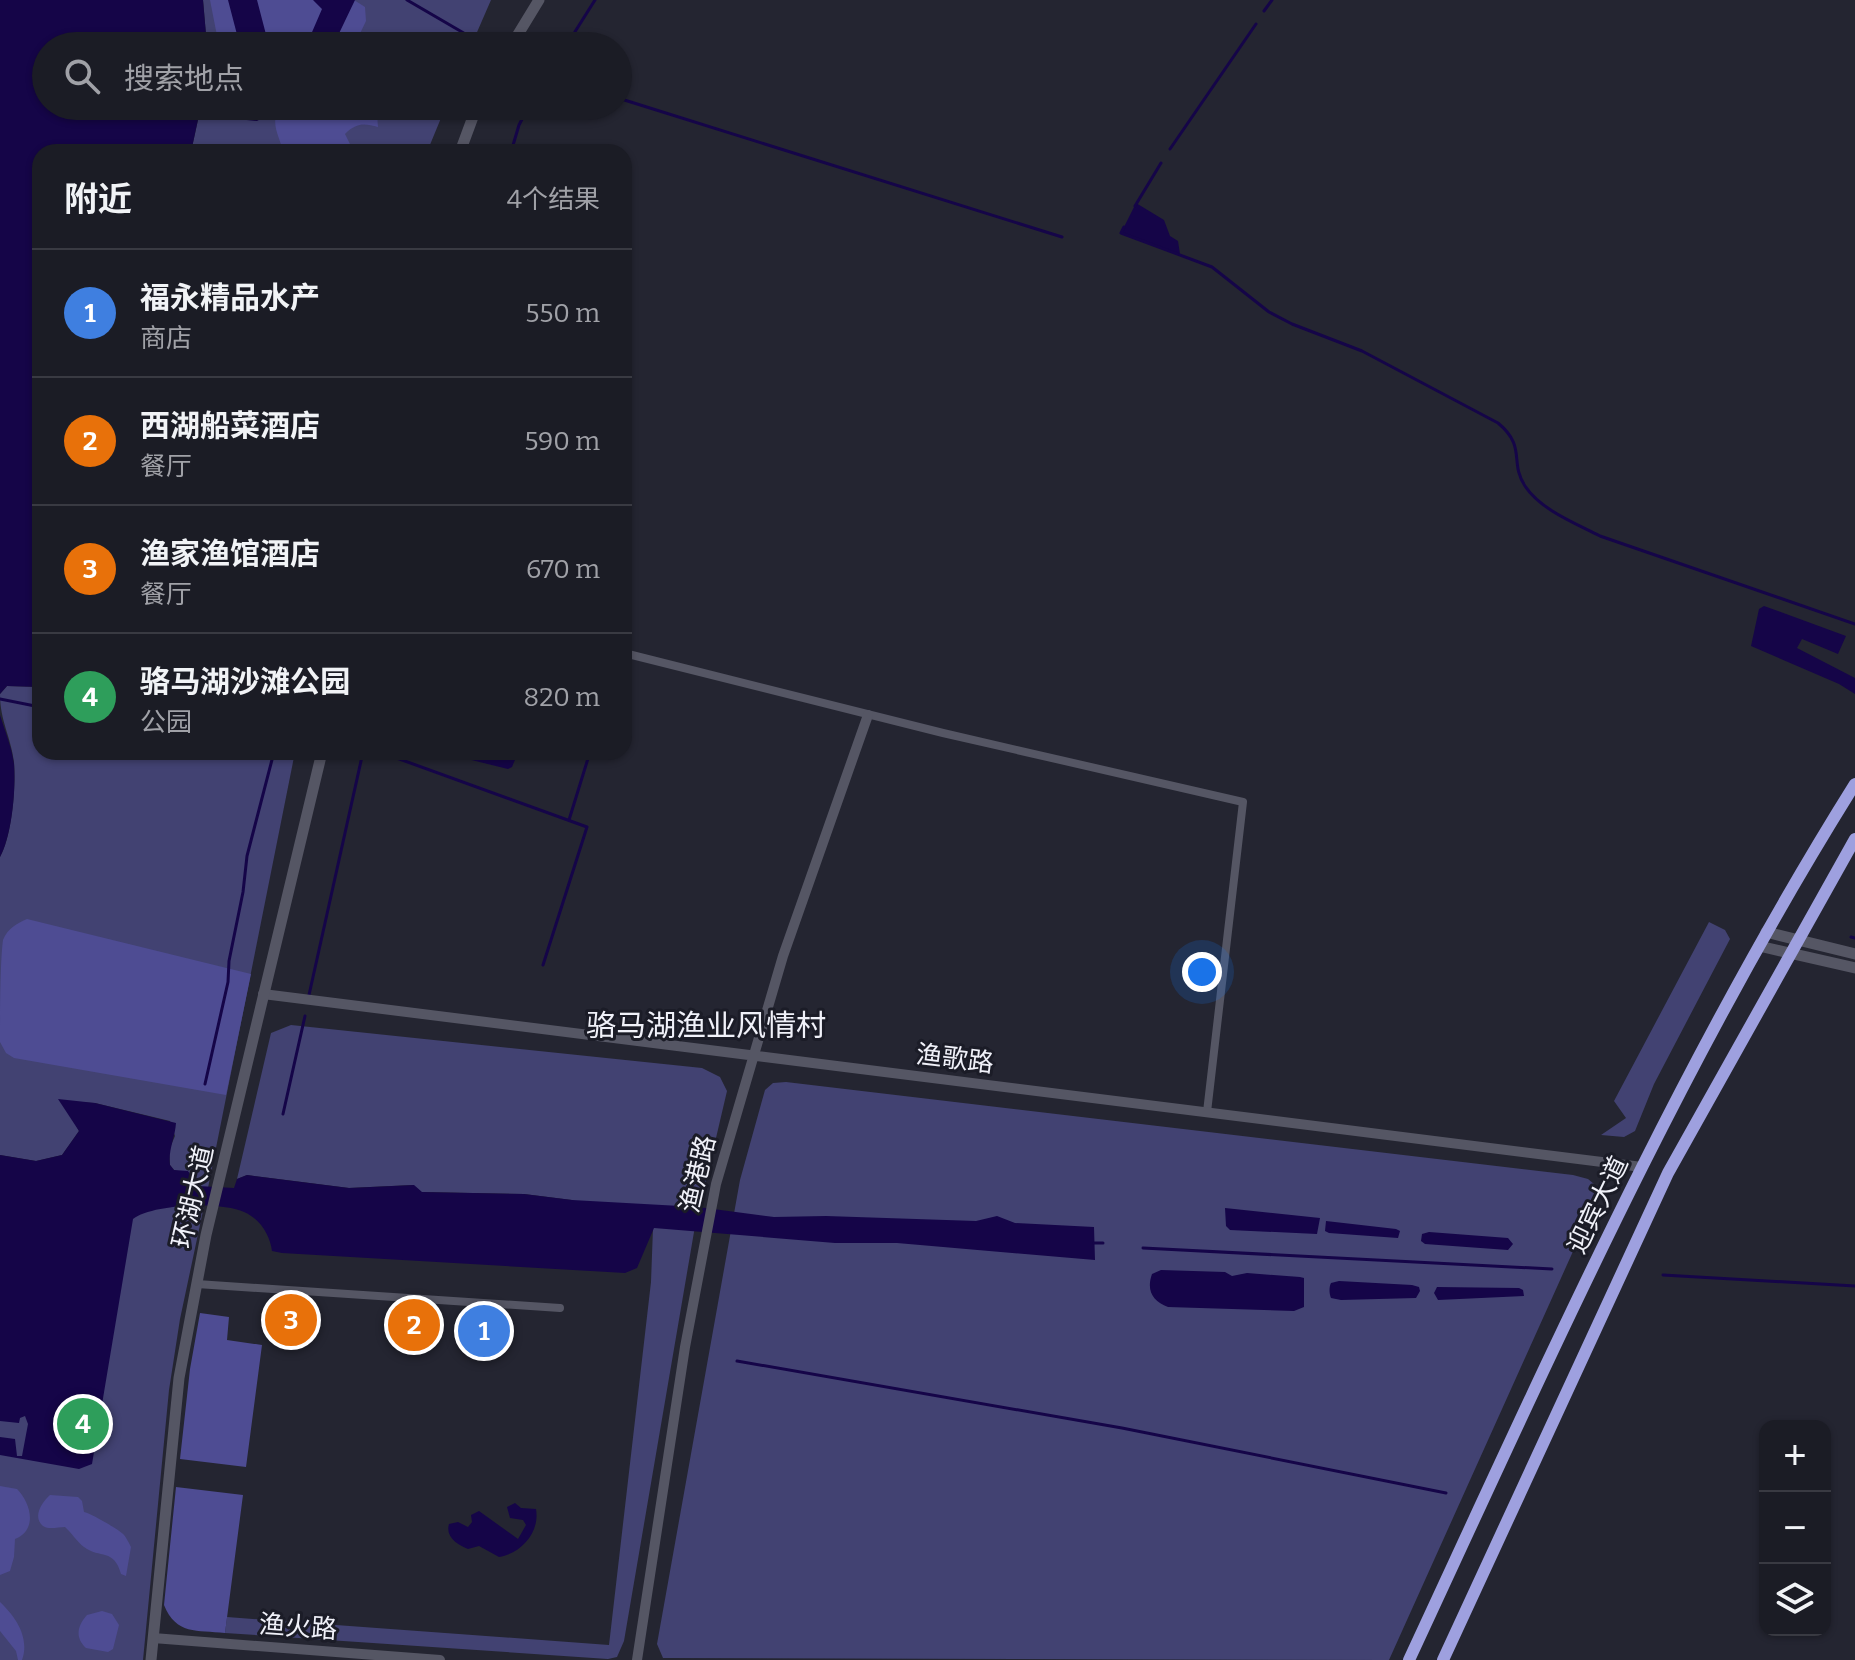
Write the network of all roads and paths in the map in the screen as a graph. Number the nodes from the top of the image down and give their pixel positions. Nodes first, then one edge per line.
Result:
1 (539, 0) edge
2 (520, 32) edge
3 (472, 120) edge
4 (463, 144) edge
5 (632, 655) edge
6 (868, 715) junction
7 (320, 760) edge
8 (1855, 784) edge
9 (1855, 839) edge
10 (1766, 932) junction
11 (1796, 941) junction
12 (1759, 946) junction
13 (1789, 953) junction
14 (1855, 954) edge
15 (1855, 968) edge
16 (263, 994) junction
17 (753, 1055) junction
18 (1207, 1112) junction
19 (1642, 1167) junction
20 (197, 1284) junction
21 (560, 1308) dead end
22 (153, 1638) junction
23 (151, 1660) edge
24 (440, 1660) edge
25 (637, 1660) edge
26 (1409, 1660) edge
27 (1443, 1660) edge

1 - 2 main road
3 - 4 main road
5 - 6 street
6 - 17 street, 渔港路
6 - 18 street
7 - 16 main road, 环湖大道
8 - 10 highway, 迎宾大道
9 - 11 highway, 迎宾大道
10 - 11 main road
10 - 12 highway, 迎宾大道
11 - 13 highway, 迎宾大道
11 - 14 main road
12 - 13 main road
12 - 19 highway, 迎宾大道
13 - 15 main road
13 - 27 highway, 迎宾大道
16 - 17 street, 渔歌路
16 - 20 main road, 环湖大道
17 - 18 street, 渔歌路
17 - 25 street, 渔港路
18 - 19 street, 渔歌路
19 - 26 highway, 迎宾大道
20 - 21 street
20 - 22 main road, 环湖大道
22 - 23 main road, 环湖大道
22 - 24 street, 渔火路

